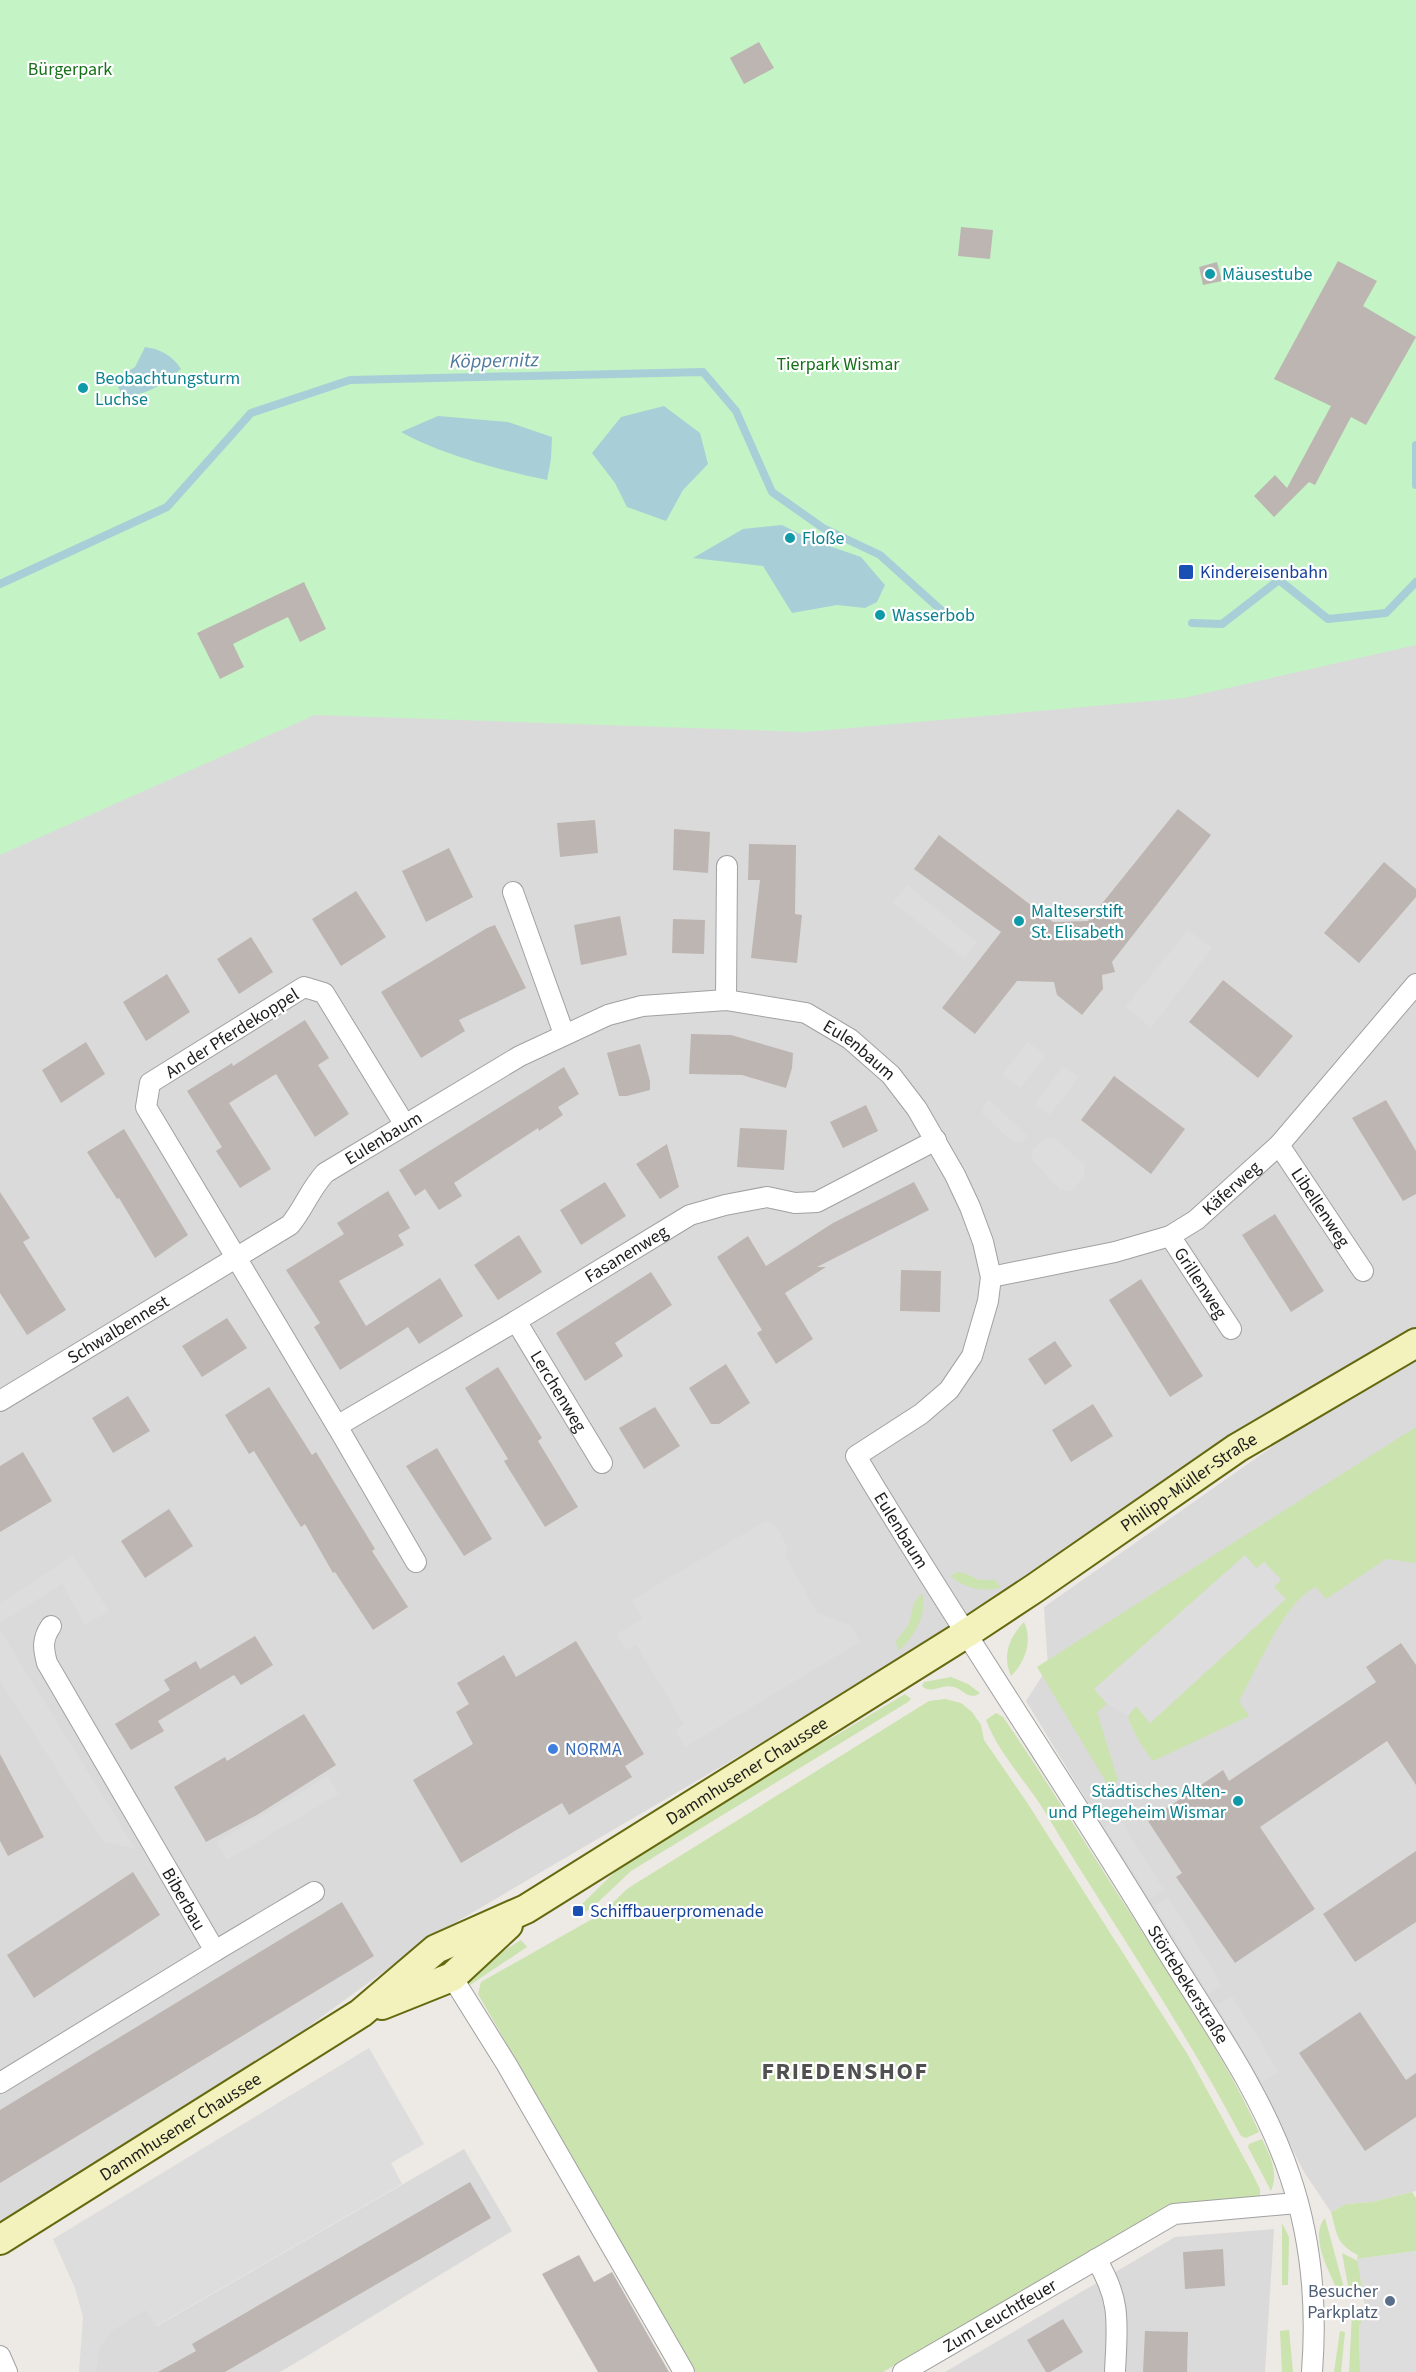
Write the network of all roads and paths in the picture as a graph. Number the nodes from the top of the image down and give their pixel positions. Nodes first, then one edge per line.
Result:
1 (727, 866) dead end
2 (513, 892) dead end
3 (1413, 990) edge
4 (726, 999) junction
5 (564, 1034) junction
6 (405, 1125) junction
7 (936, 1140) junction
8 (1279, 1145) junction
9 (1170, 1236) junction
10 (237, 1258) junction
11 (1363, 1270) dead end
12 (992, 1277) junction
13 (516, 1321) junction
14 (1231, 1329) dead end
15 (1416, 1343) edge
16 (3, 1393) edge
17 (337, 1426) junction
18 (602, 1463) dead end
19 (416, 1562) dead end
20 (51, 1626) dead end
21 (967, 1633) junction
22 (314, 1892) dead end
23 (526, 1909) junction
24 (215, 1951) junction
25 (452, 1977) junction
26 (361, 2013) junction
27 (0, 2083) edge
28 (1298, 2203) junction
29 (0, 2240) edge
30 (1096, 2259) junction
31 (0, 2356) edge
32 (7, 2372) edge
33 (684, 2372) edge
34 (903, 2372) edge
35 (1114, 2372) edge
36 (1312, 2372) edge

1 - 4 street
2 - 5 street
3 - 8 street, Käferweg
4 - 5 street, Eulenbaum
4 - 7 street, Eulenbaum
5 - 6 street, Eulenbaum
6 - 10 street, Eulenbaum
6 - 10 street, An der Pferdekoppel
7 - 12 street, Eulenbaum
7 - 13 street, Fasanenweg
8 - 9 street, Käferweg
8 - 11 street, Libellenweg
9 - 12 street, Käferweg
9 - 14 street, Grillenweg
10 - 16 street, Schwalbennest
10 - 17 street
12 - 21 street, Eulenbaum
13 - 17 street, Fasanenweg
13 - 18 street, Lerchenweg
15 - 21 street, Philipp-Müller-Straße
17 - 19 street
20 - 24 street, Biberbau
21 - 23 street, Dammhusener Chaussee
21 - 28 street, Störtebekerstraße
22 - 24 street
23 - 25 street, Dammhusener Chaussee
23 - 26 street, Dammhusener Chaussee
24 - 27 street, Biberbau
25 - 26 street, Dammhusener Chaussee
25 - 33 street
26 - 29 street, Dammhusener Chaussee
28 - 30 street, Zum Leuchtfeuer
28 - 36 street, Störtebekerstraße
30 - 34 street, Zum Leuchtfeuer
30 - 35 street
31 - 32 street

